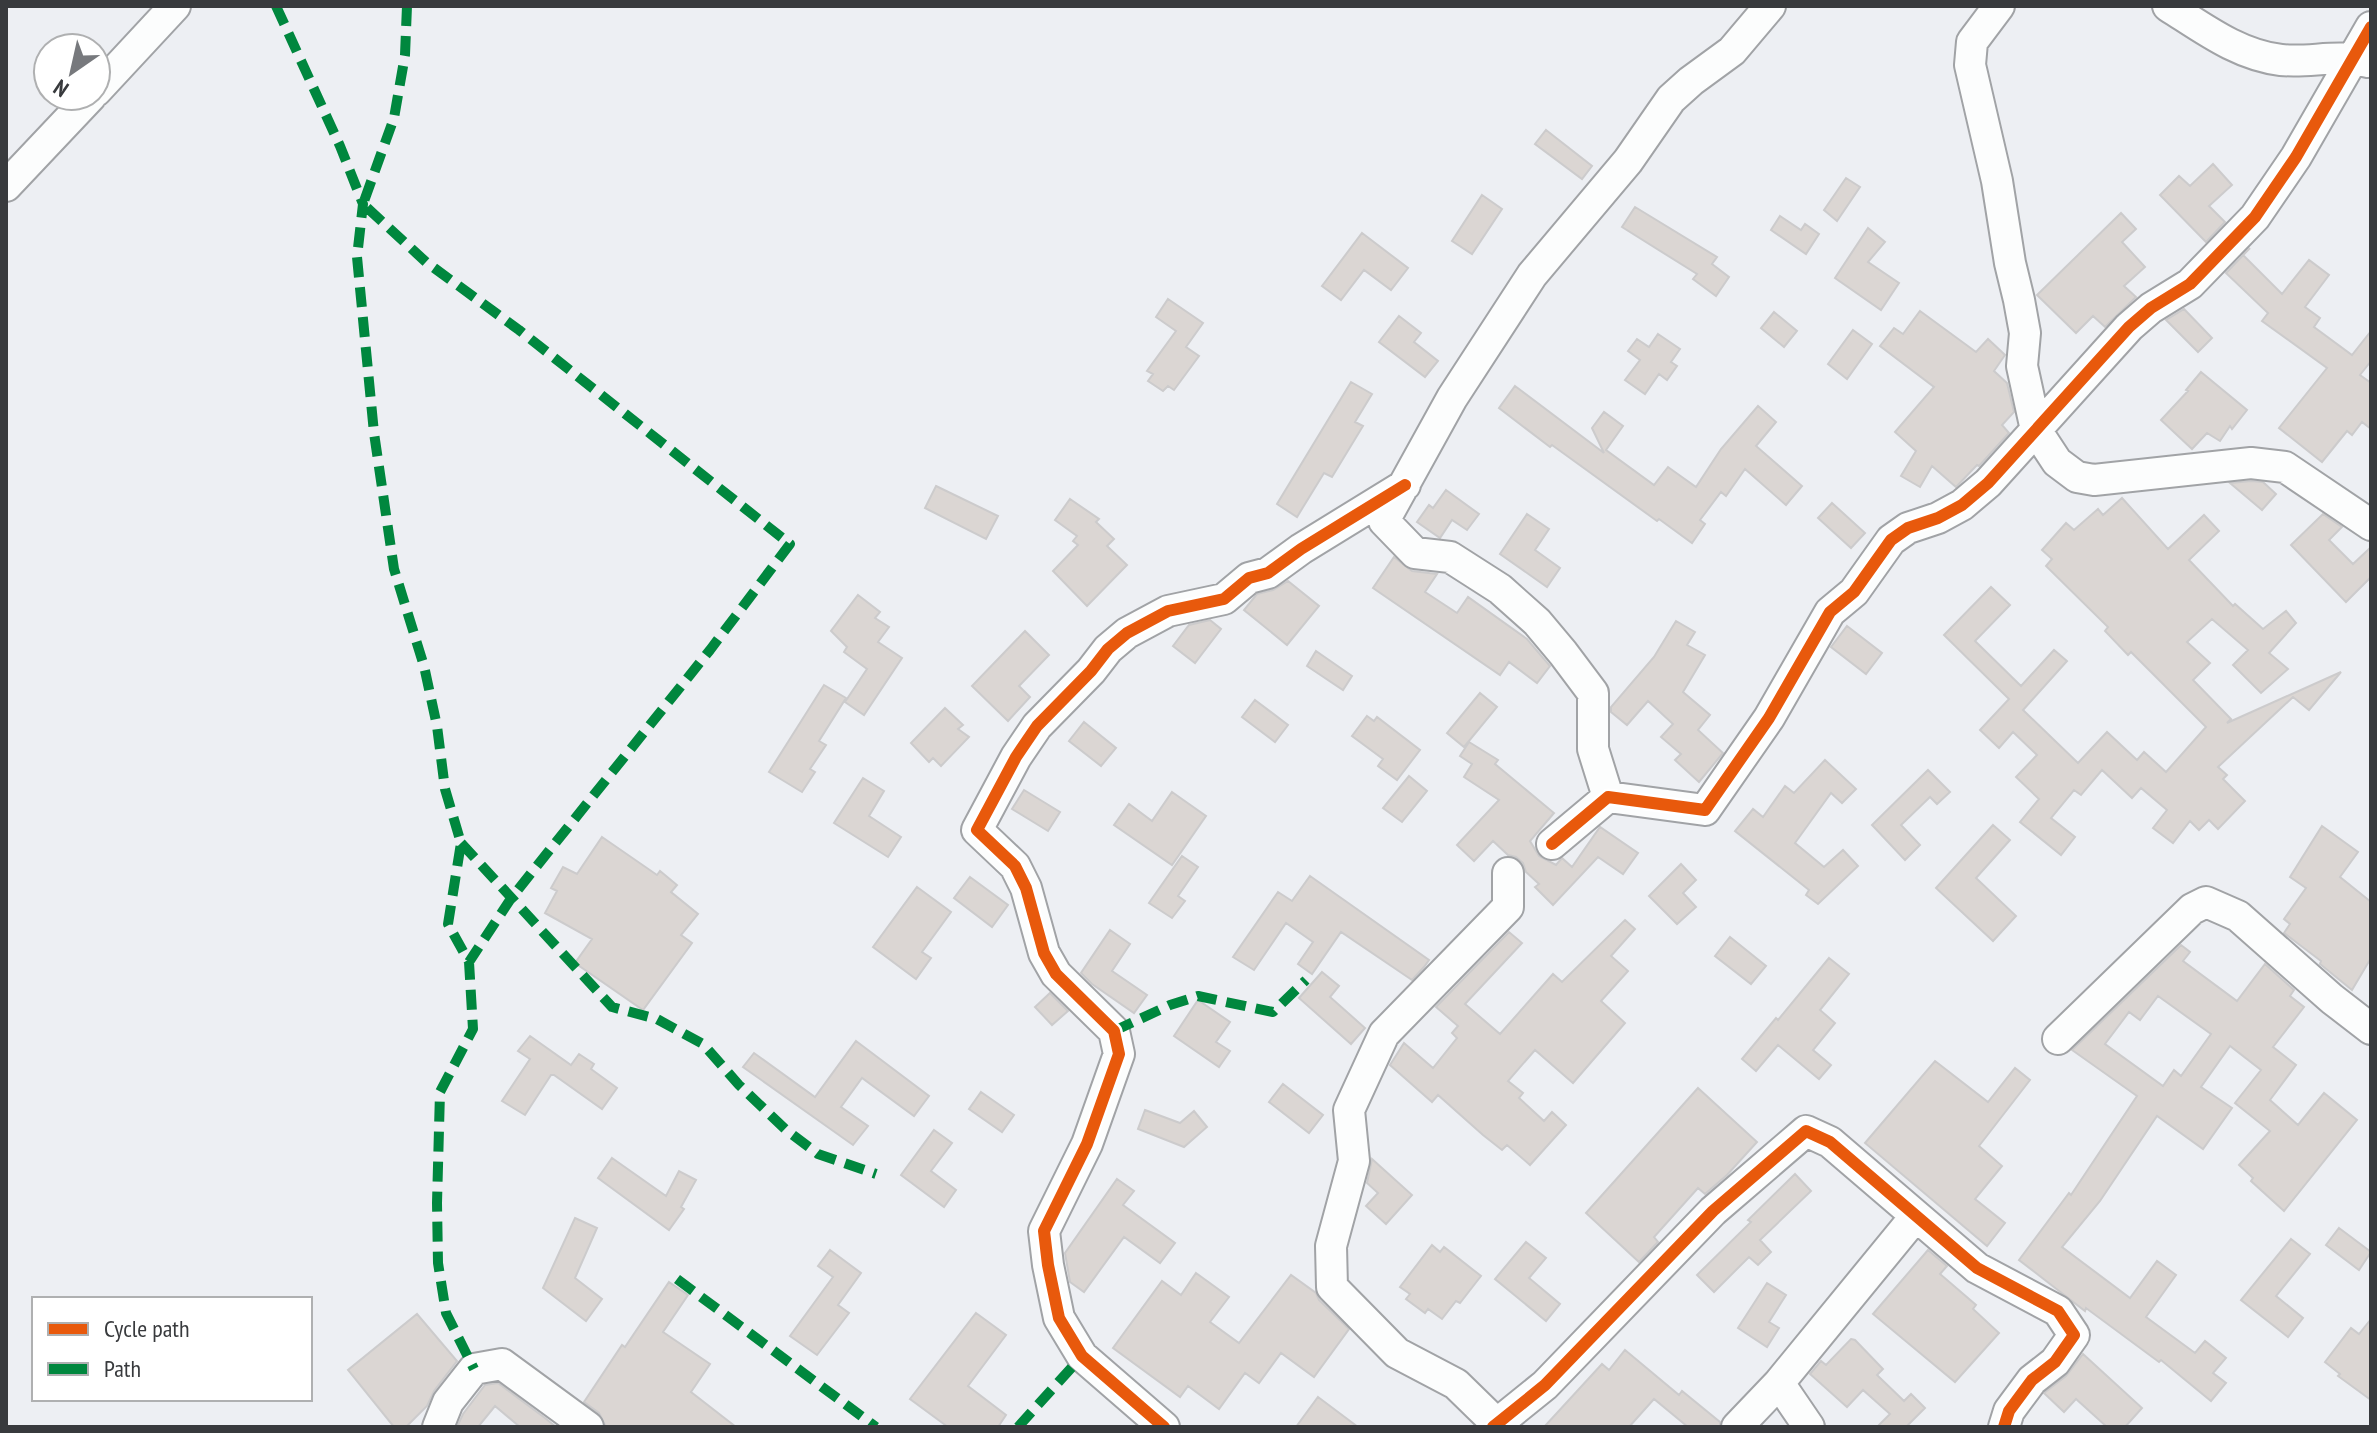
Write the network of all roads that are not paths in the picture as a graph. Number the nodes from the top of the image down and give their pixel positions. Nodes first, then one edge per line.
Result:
1 (175, 6) edge
2 (1770, 6) edge
3 (1999, 6) edge
4 (2168, 6) edge
5 (2371, 27) edge
6 (2361, 60) edge
7 (112, 74) edge
8 (76, 112) edge
9 (6, 186) edge
10 (2036, 430) junction
11 (1405, 485) junction
12 (2371, 525) edge
13 (1608, 797) junction
14 (1552, 844) dead end
15 (1508, 873) dead end
16 (2371, 1029) edge
17 (2058, 1039) dead end
18 (1915, 1217) junction
19 (1779, 1383) junction
20 (1495, 1425) edge
21 (438, 1427) edge
22 (588, 1427) edge
23 (1164, 1427) edge
24 (1737, 1427) edge
25 (1809, 1427) edge
26 (2004, 1427) edge

1 - 7 street
2 - 11 street
3 - 10 street
4 - 6 street
5 - 6 street
6 - 10 street
8 - 9 street
10 - 12 street
10 - 13 street
11 - 13 street
11 - 23 street
13 - 14 street
15 - 20 street
16 - 17 street
18 - 19 street
18 - 20 street
18 - 26 street
19 - 24 street
19 - 25 street
21 - 22 street

